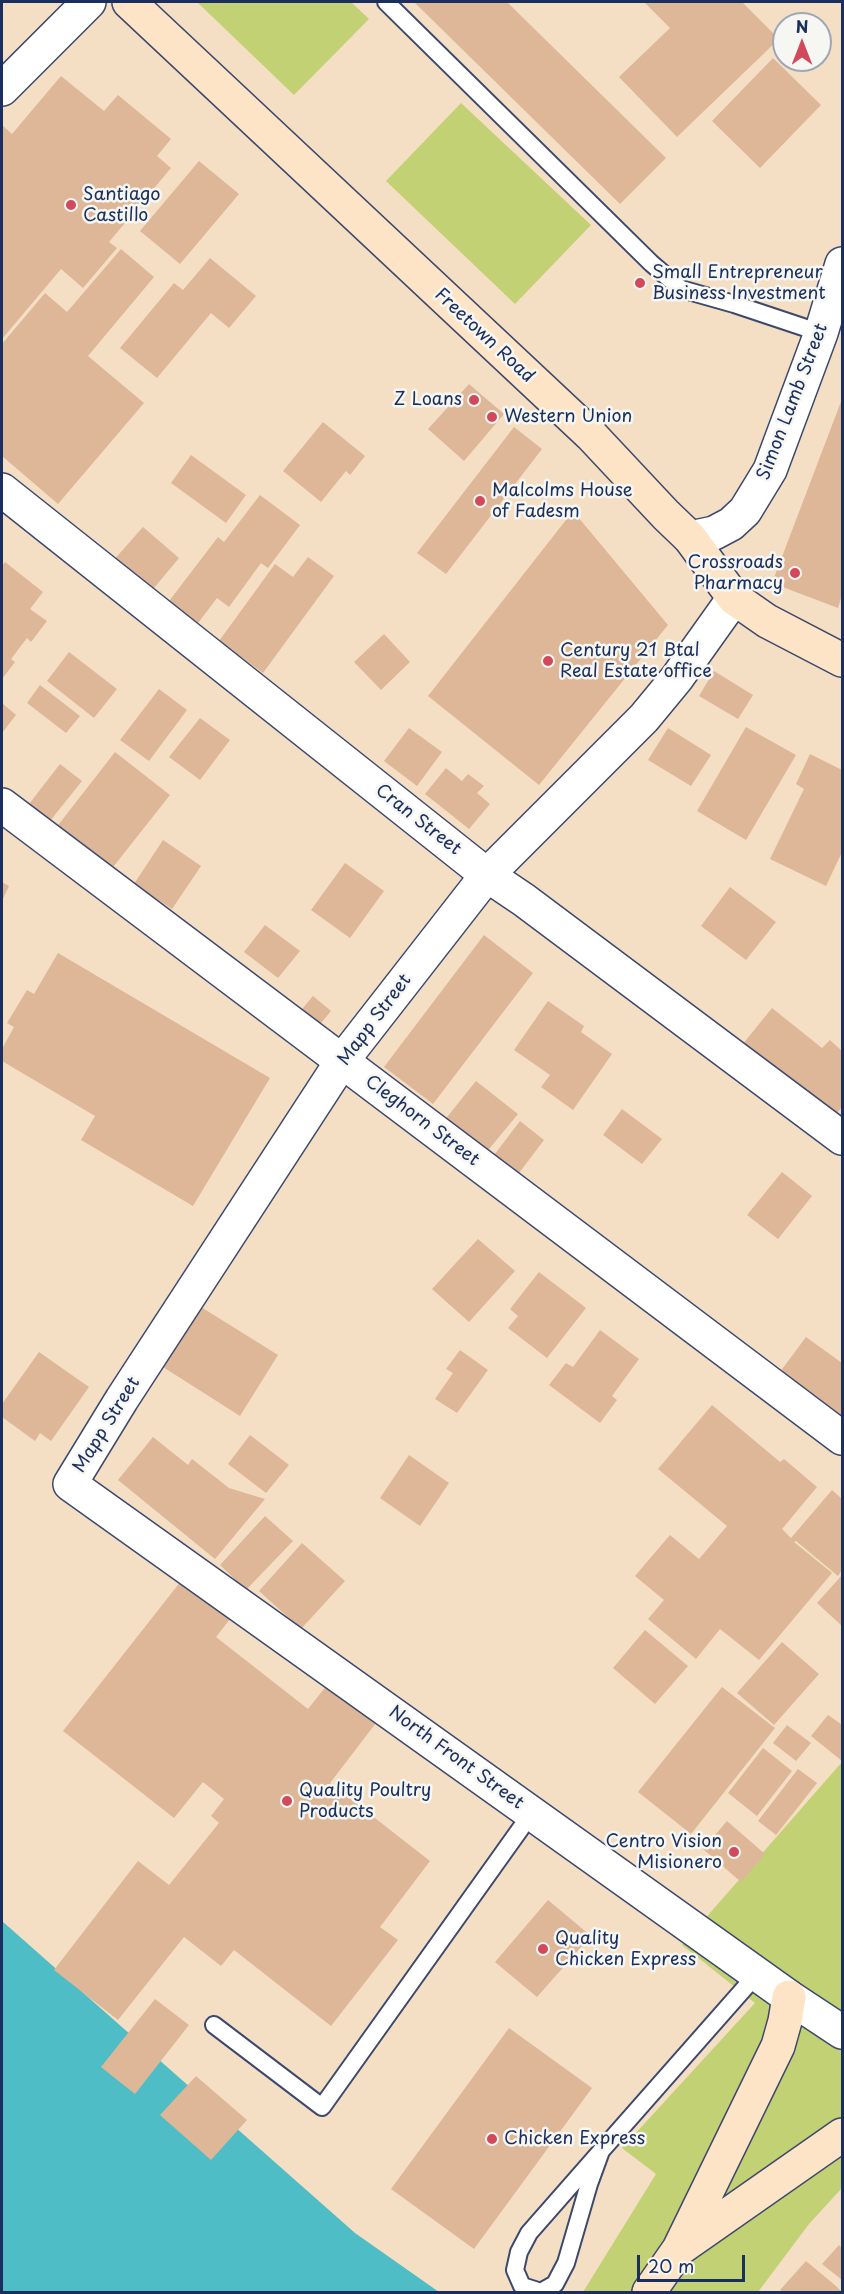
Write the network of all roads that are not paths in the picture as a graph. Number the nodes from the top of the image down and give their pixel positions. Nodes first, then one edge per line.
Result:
1 (89, 2) edge
2 (129, 2) edge
3 (386, 2) edge
4 (2, 89) edge
5 (843, 264) edge
6 (832, 337) edge
7 (2, 490) edge
8 (690, 538) junction
9 (734, 598) junction
10 (843, 660) edge
11 (2, 805) edge
12 (487, 875) junction
13 (342, 1061) junction
14 (843, 1138) edge
15 (843, 1437) edge
16 (70, 1484) joint
17 (521, 1828) dead end
18 (757, 1974) junction
19 (789, 1997) junction
20 (214, 2025) dead end
21 (843, 2032) edge
22 (843, 2135) edge
23 (601, 2151) junction
24 (679, 2249) junction
25 (649, 2292) edge

1 - 4 street
2 - 8 main road, Freetown Road
3 - 6 lane
5 - 6 street, Simon Lamb Street
6 - 8 street, Simon Lamb Street
7 - 12 street, Cran Street
8 - 9 main road, Freetown Road
9 - 10 main road, Freetown Road
9 - 12 street, Mapp Street
11 - 13 street, Cleghorn Street
12 - 13 street, Mapp Street
12 - 14 street, Cran Street
13 - 15 street, Cleghorn Street
13 - 16 street, Mapp Street
16 - 18 street, North Front Street
17 - 20 lane
18 - 19 street, North Front Street
18 - 23 lane
19 - 21 street, North Front Street
19 - 24 main road
22 - 24 main road
23 - 23 lane
24 - 25 main road

